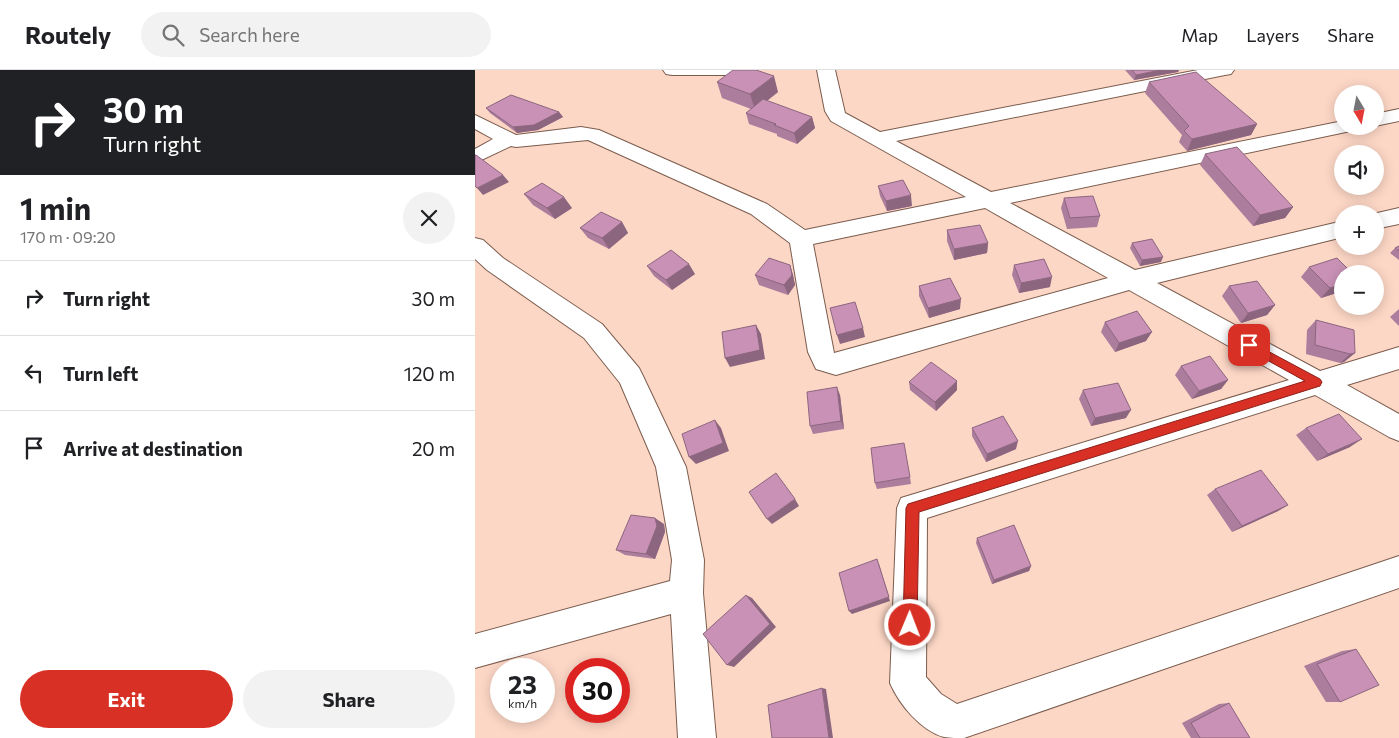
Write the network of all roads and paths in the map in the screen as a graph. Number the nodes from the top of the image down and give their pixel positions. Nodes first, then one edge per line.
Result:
1 (672, 70) edge
2 (743, 70) edge
3 (825, 70) edge
4 (1225, 70) edge
5 (1399, 115) edge
6 (1384, 118) edge
7 (475, 122) edge
8 (1334, 128) edge
9 (508, 139) junction
10 (876, 139) junction
11 (475, 157) edge
12 (988, 201) junction
13 (1399, 216) edge
14 (1384, 220) edge
15 (1334, 231) edge
16 (801, 239) junction
17 (475, 246) edge
18 (1131, 280) junction
19 (1399, 358) edge
20 (1317, 382) junction
21 (1399, 428) edge
22 (1399, 572) edge
23 (686, 593) junction
24 (475, 650) edge
25 (697, 738) edge

1 - 2 street
3 - 10 street
4 - 10 street
5 - 6 street
7 - 9 street
8 - 12 street
9 - 11 street
9 - 16 street
10 - 12 street
12 - 16 street
12 - 18 street
13 - 14 street
15 - 18 street
16 - 18 street
17 - 23 street
18 - 20 street
19 - 20 street
20 - 21 street
20 - 22 street
23 - 24 street
23 - 25 street

